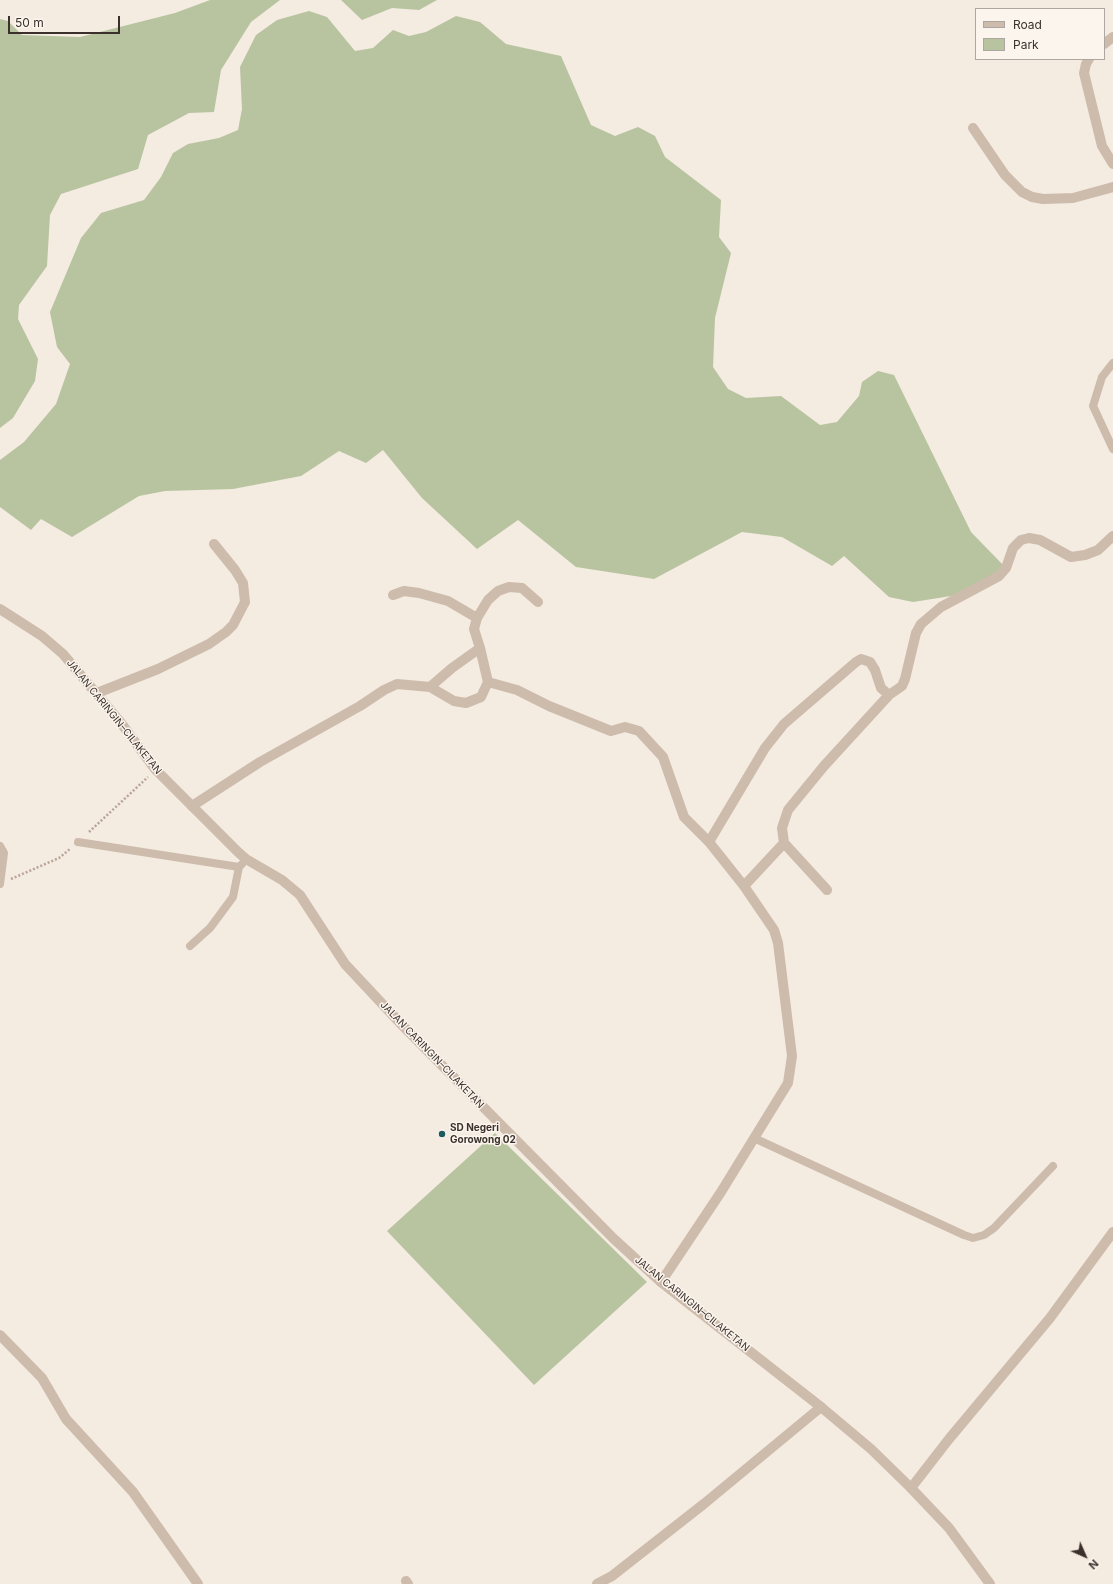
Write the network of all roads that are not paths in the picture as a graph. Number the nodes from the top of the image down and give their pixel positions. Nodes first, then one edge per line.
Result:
1 (1113, 37) edge
2 (1105, 43) edge
3 (1088, 60) edge
4 (973, 128) dead end
5 (1113, 164) edge
6 (1113, 187) edge
7 (1113, 363) edge
8 (1113, 449) edge
9 (1113, 536) edge
10 (214, 544) dead end
11 (392, 595) dead end
12 (538, 602) dead end
13 (0, 609) edge
14 (477, 618) junction
15 (480, 648) junction
16 (488, 682) junction
17 (430, 687) junction
18 (97, 693) junction
19 (889, 695) junction
20 (192, 806) junction
21 (78, 842) dead end
22 (709, 842) junction
23 (784, 843) junction
24 (0, 846) edge
25 (246, 859) junction
26 (239, 868) junction
27 (0, 884) edge
28 (744, 886) junction
29 (827, 890) dead end
30 (190, 946) dead end
31 (754, 1138) junction
32 (1053, 1166) dead end
33 (1113, 1232) edge
34 (661, 1282) junction
35 (0, 1335) edge
36 (820, 1407) junction
37 (911, 1488) junction
38 (198, 1584) edge
39 (597, 1584) edge
40 (990, 1584) edge

1 - 2 street
3 - 5 street
4 - 6 street
7 - 8 lane
9 - 19 street
10 - 18 street
11 - 14 street
12 - 14 street
13 - 18 street, JALAN CARINGIN–CILAKETAN
14 - 15 street
15 - 16 street
15 - 17 street
16 - 17 street
16 - 22 street
17 - 20 street
18 - 20 street, JALAN CARINGIN–CILAKETAN
19 - 22 street
19 - 23 street
20 - 25 street, JALAN CARINGIN–CILAKETAN
21 - 26 lane
22 - 28 street
23 - 28 street
23 - 29 street
24 - 27 lane
25 - 26 lane
25 - 34 street, JALAN CARINGIN–CILAKETAN
26 - 30 lane
28 - 31 street
31 - 32 lane
31 - 34 street
33 - 37 street
34 - 36 street, JALAN CARINGIN–CILAKETAN
35 - 38 street
36 - 37 street, JALAN CARINGIN–CILAKETAN
36 - 39 street
37 - 40 street, JALAN CARINGIN–CILAKETAN

